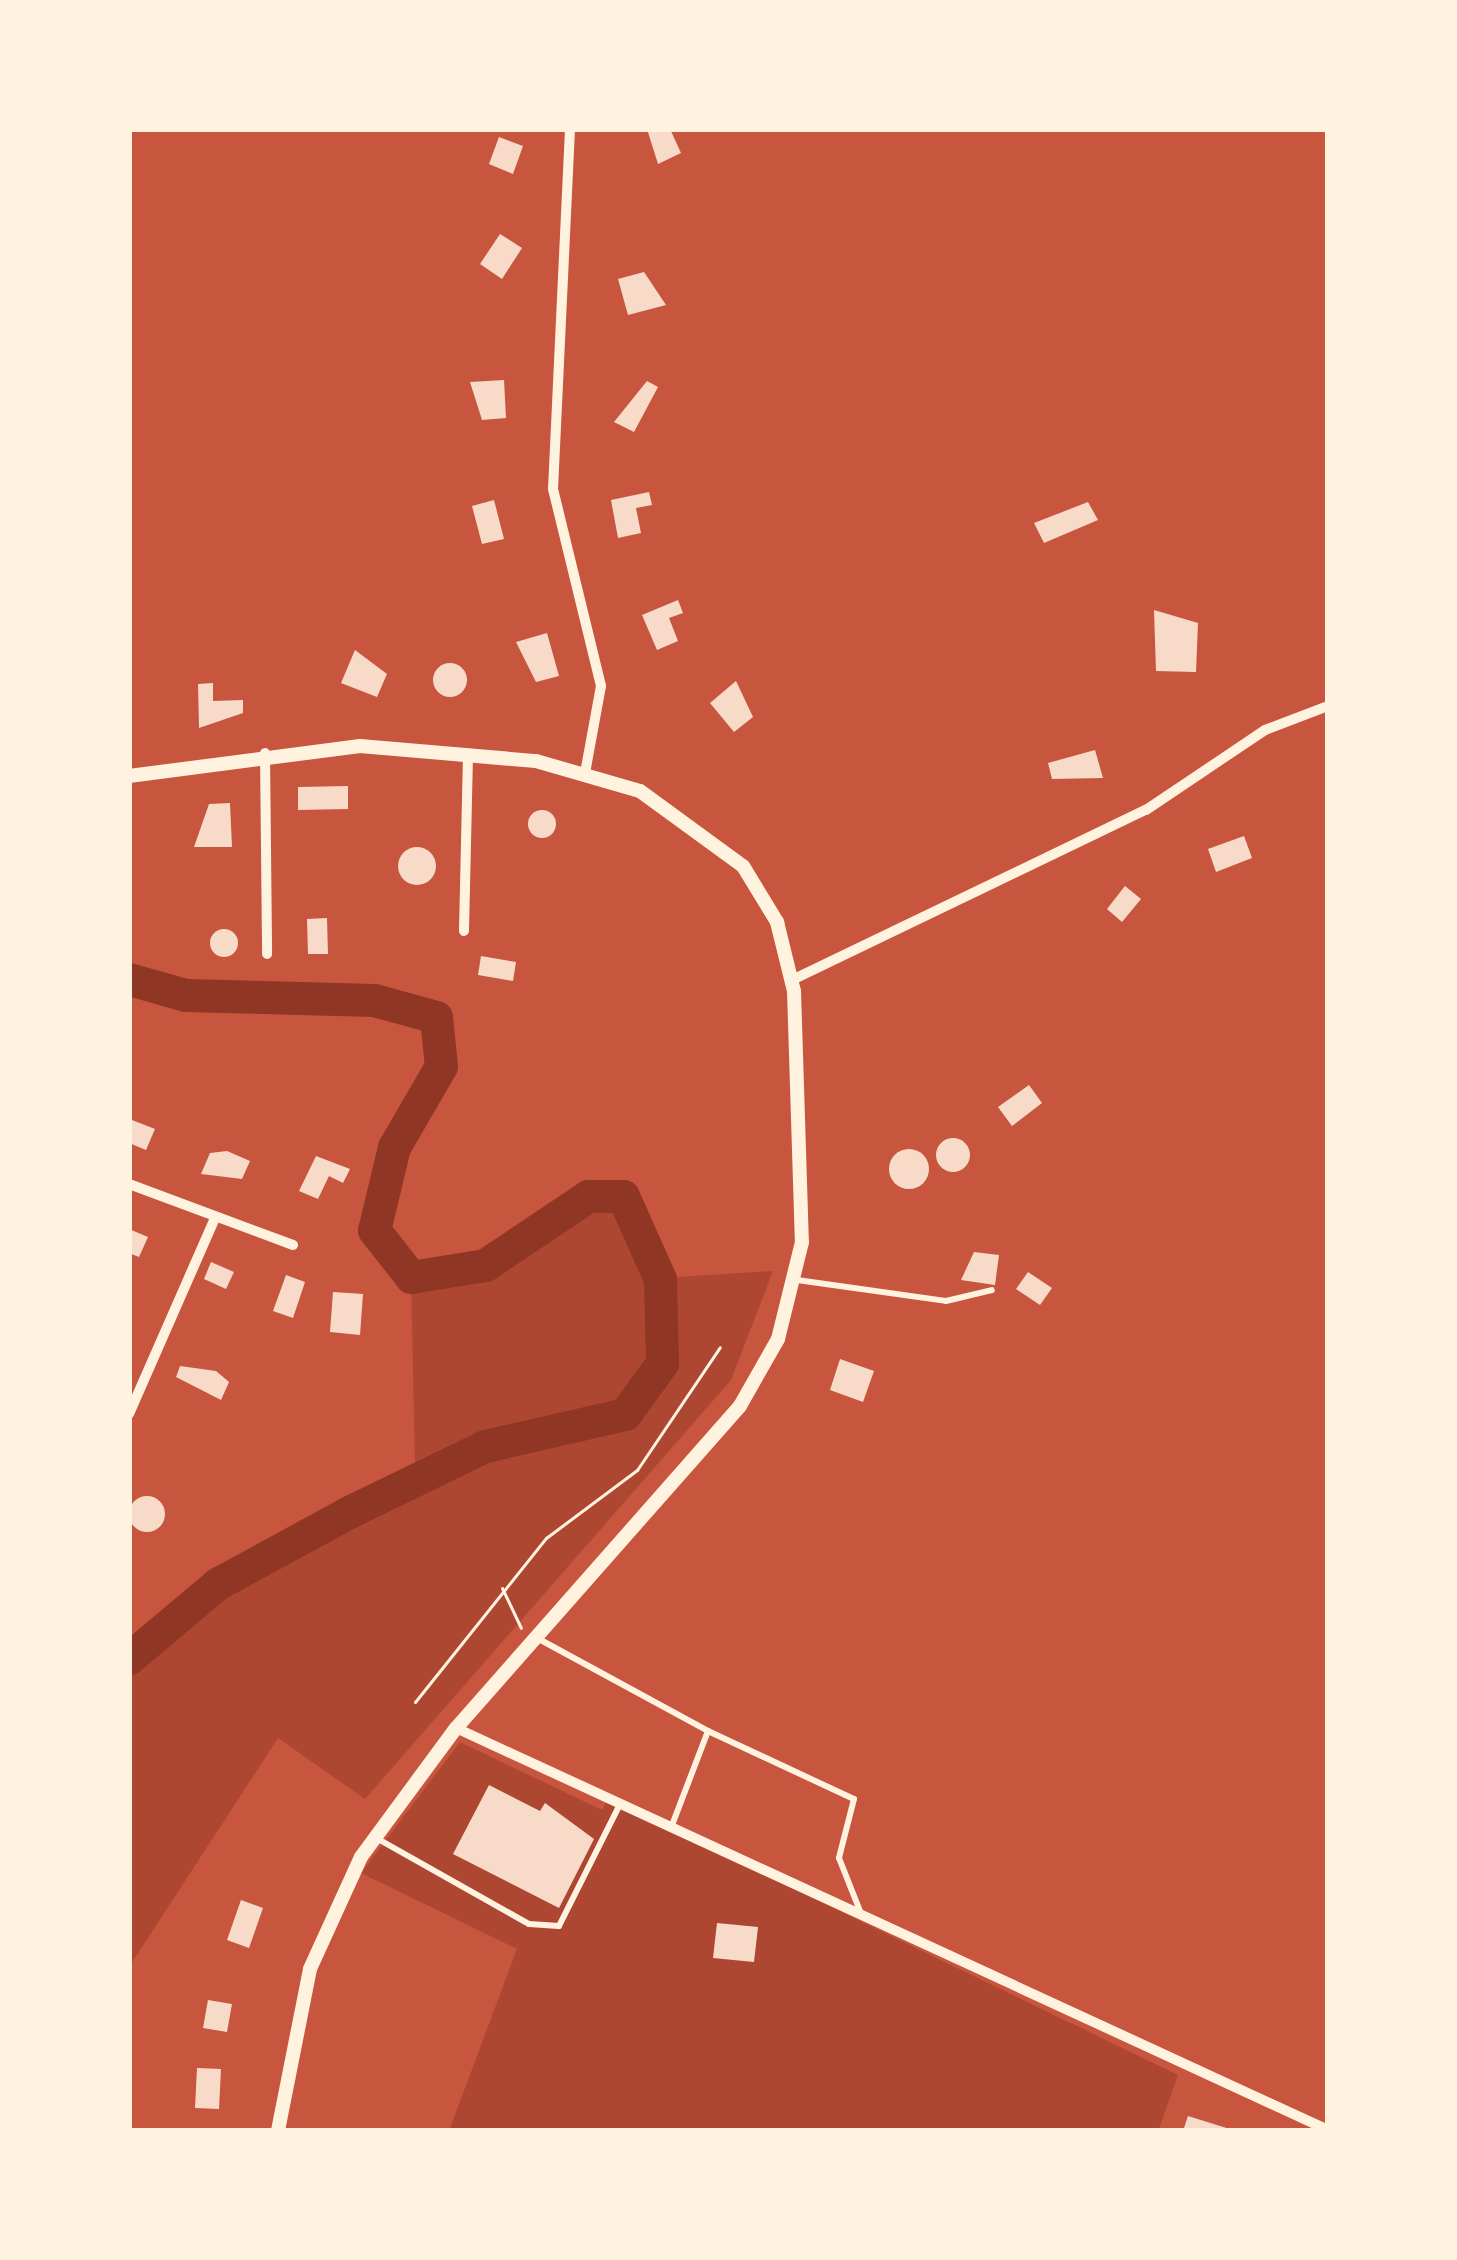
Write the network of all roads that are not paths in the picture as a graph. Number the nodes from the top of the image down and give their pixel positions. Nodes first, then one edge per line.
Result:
1 (570, 129) edge
2 (1328, 706) edge
3 (265, 752) junction
4 (468, 755) junction
5 (585, 773) junction
6 (129, 776) edge
7 (464, 931) dead end
8 (267, 954) dead end
9 (792, 980) junction
10 (129, 1184) edge
11 (215, 1218) junction
12 (293, 1245) dead end
13 (797, 1280) junction
14 (992, 1290) dead end
15 (129, 1414) edge
16 (533, 1636) junction
17 (456, 1728) junction
18 (708, 1731) junction
19 (620, 1804) junction
20 (671, 1828) junction
21 (375, 1837) junction
22 (863, 1918) junction
23 (1328, 2130) edge
24 (278, 2131) edge

1 - 5 street
2 - 9 street
3 - 4 street
3 - 6 street
3 - 8 street
4 - 5 street
4 - 7 street
5 - 9 street
9 - 13 street
10 - 11 street
11 - 12 street
11 - 15 street
13 - 14 lane
13 - 16 street
16 - 17 street
16 - 18 lane
17 - 19 street
17 - 21 street
18 - 20 lane
18 - 22 lane
19 - 20 street
19 - 21 lane
20 - 22 street
21 - 24 street
22 - 23 street

